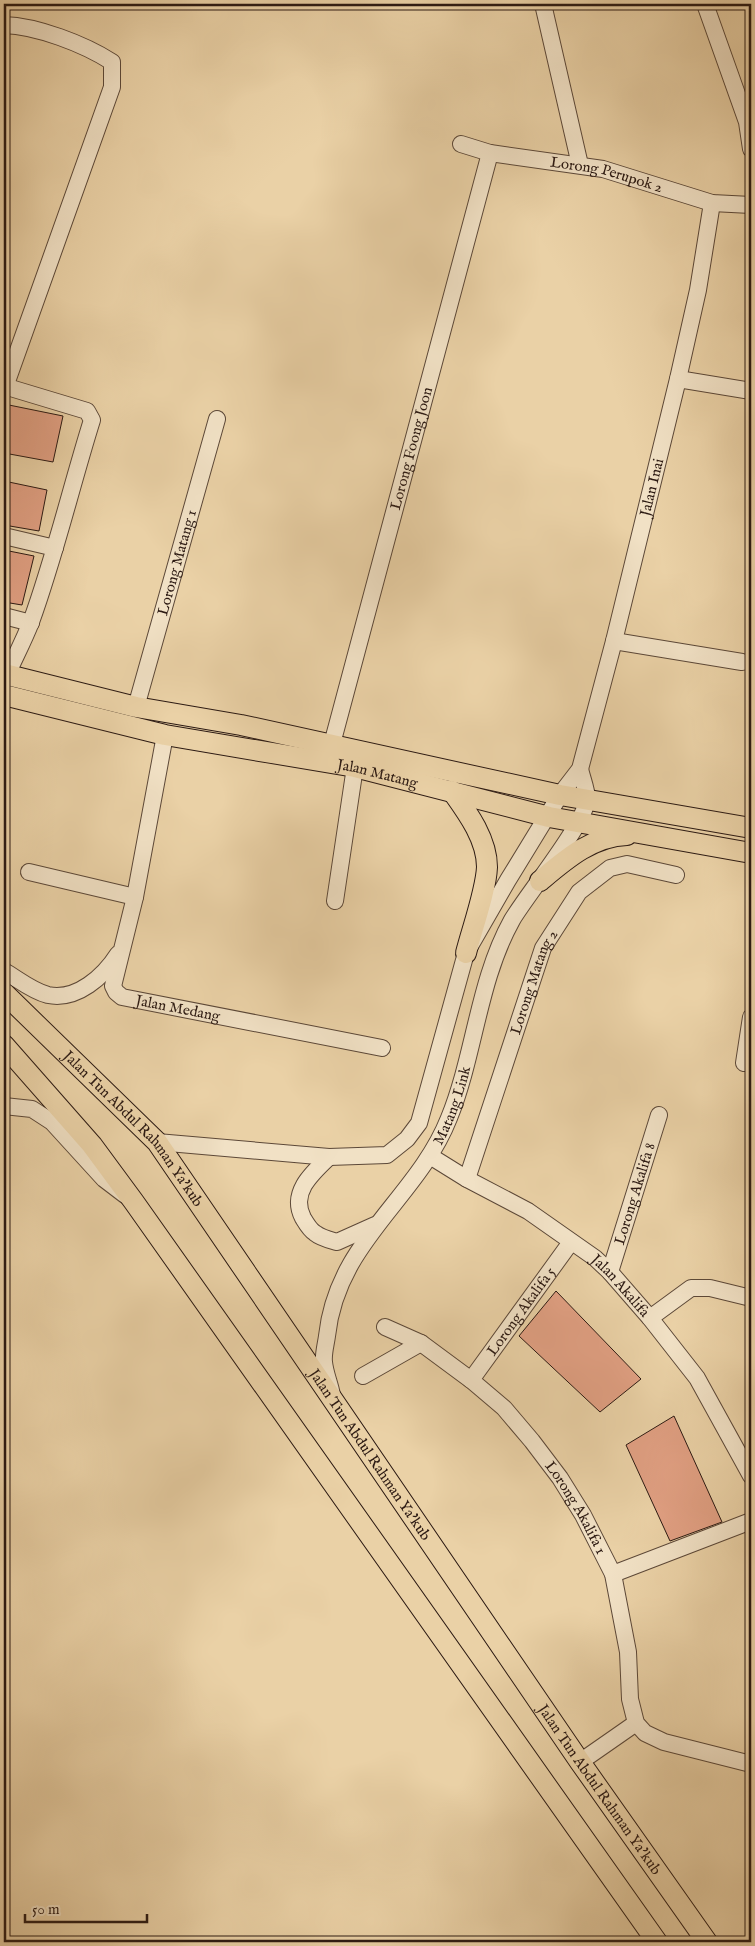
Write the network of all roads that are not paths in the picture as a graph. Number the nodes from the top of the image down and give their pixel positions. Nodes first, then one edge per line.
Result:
1 (543, 4) edge
2 (704, 4) edge
3 (4, 25) edge
4 (461, 144) dead end
5 (751, 149) edge
6 (490, 153) junction
7 (580, 165) junction
8 (712, 203) junction
9 (751, 205) edge
10 (678, 379) junction
11 (4, 387) edge
12 (751, 391) edge
13 (217, 419) dead end
14 (4, 536) edge
15 (55, 548) junction
16 (4, 616) edge
17 (31, 623) junction
18 (614, 641) junction
19 (742, 662) dead end
20 (6, 674) edge
21 (4, 694) edge
22 (136, 707) junction
23 (165, 735) junction
24 (332, 744) junction
25 (355, 767) junction
26 (580, 769) junction
27 (452, 791) junction
28 (560, 795) junction
29 (587, 800) junction
30 (548, 817) junction
31 (577, 822) junction
32 (751, 828) edge
33 (646, 835) junction
34 (751, 853) edge
35 (29, 872) dead end
36 (676, 874) dead end
37 (540, 881) junction
38 (134, 897) junction
39 (335, 901) dead end
40 (125, 944) junction
41 (466, 953) junction
42 (4, 971) edge
43 (4, 993) edge
44 (751, 1017) edge
45 (4, 1045) edge
46 (382, 1048) dead end
47 (744, 1063) dead end
48 (4, 1106) edge
49 (659, 1115) dead end
50 (157, 1142) junction
51 (430, 1156) junction
52 (329, 1157) junction
53 (466, 1179) junction
54 (134, 1202) junction
55 (377, 1224) junction
56 (571, 1242) junction
57 (610, 1272) junction
58 (751, 1298) edge
59 (650, 1318) junction
60 (385, 1327) dead end
61 (421, 1343) junction
62 (363, 1376) dead end
63 (471, 1380) junction
64 (335, 1405) junction
65 (751, 1476) edge
66 (751, 1521) edge
67 (614, 1574) junction
68 (636, 1723) junction
69 (580, 1762) junction
70 (751, 1764) edge
71 (656, 1942) edge
72 (707, 1942) edge

1 - 7 street
2 - 5 street
3 - 11 street
4 - 6 street, Lorong Perupok 2
6 - 7 street, Lorong Perupok 2
6 - 24 street, Lorong Foong Joon
7 - 8 street, Lorong Perupok 2
8 - 9 street, Lorong Perupok 2
8 - 10 street, Jalan Inai
10 - 12 street
10 - 18 street, Jalan Inai
11 - 15 street
13 - 22 street, Lorong Matang 1
14 - 15 street
15 - 17 street
16 - 17 street
17 - 20 street
18 - 19 street
18 - 26 street, Jalan Inai
20 - 22 main road, Jalan Matang
21 - 23 main road, Jalan Matang
22 - 24 main road, Jalan Matang
23 - 25 main road, Jalan Matang
23 - 38 street, Jalan Medang
24 - 28 main road, Jalan Matang
25 - 27 main road, Jalan Matang
25 - 39 street
26 - 28 street, Matang Link
26 - 29 street
27 - 30 main road, Jalan Matang
27 - 41 main road
28 - 29 main road, Jalan Matang
28 - 30 street, Matang Link
29 - 31 street, Matang Link
29 - 32 main road, Jalan Matang
30 - 31 main road, Jalan Matang
30 - 41 street, Matang Link
31 - 33 main road, Jalan Matang
31 - 37 street, Matang Link
33 - 34 main road, Jalan Matang
33 - 37 main road
35 - 38 street
36 - 53 street, Lorong Matang 2
37 - 51 street, Matang Link
38 - 40 street, Jalan Medang
40 - 42 street
40 - 46 street, Jalan Medang
41 - 52 street, Matang Link
43 - 50 main road, Jalan Tun Abdul Rahman Ya'kub
44 - 47 street
45 - 54 main road
48 - 54 street
49 - 57 street, Lorong Akalifa 8
50 - 52 street, Matang Link
50 - 64 main road, Jalan Tun Abdul Rahman Ya'kub
51 - 53 street, Jalan Akalifa
51 - 55 street, Matang Link
52 - 55 street
53 - 56 street, Jalan Akalifa
54 - 71 main road
55 - 64 street, Matang Link
56 - 57 street, Jalan Akalifa
56 - 63 street, Lorong Akalifa 5
57 - 59 street, Jalan Akalifa
58 - 59 street
59 - 65 street, Jalan Akalifa
60 - 61 street, Lorong Akalifa 1
61 - 62 street
61 - 63 street, Lorong Akalifa 1
63 - 67 street, Lorong Akalifa 1
64 - 69 main road, Jalan Tun Abdul Rahman Ya'kub
66 - 67 street
67 - 68 street, Lorong Akalifa 1
68 - 69 street
68 - 70 street
69 - 72 main road, Jalan Tun Abdul Rahman Ya'kub

